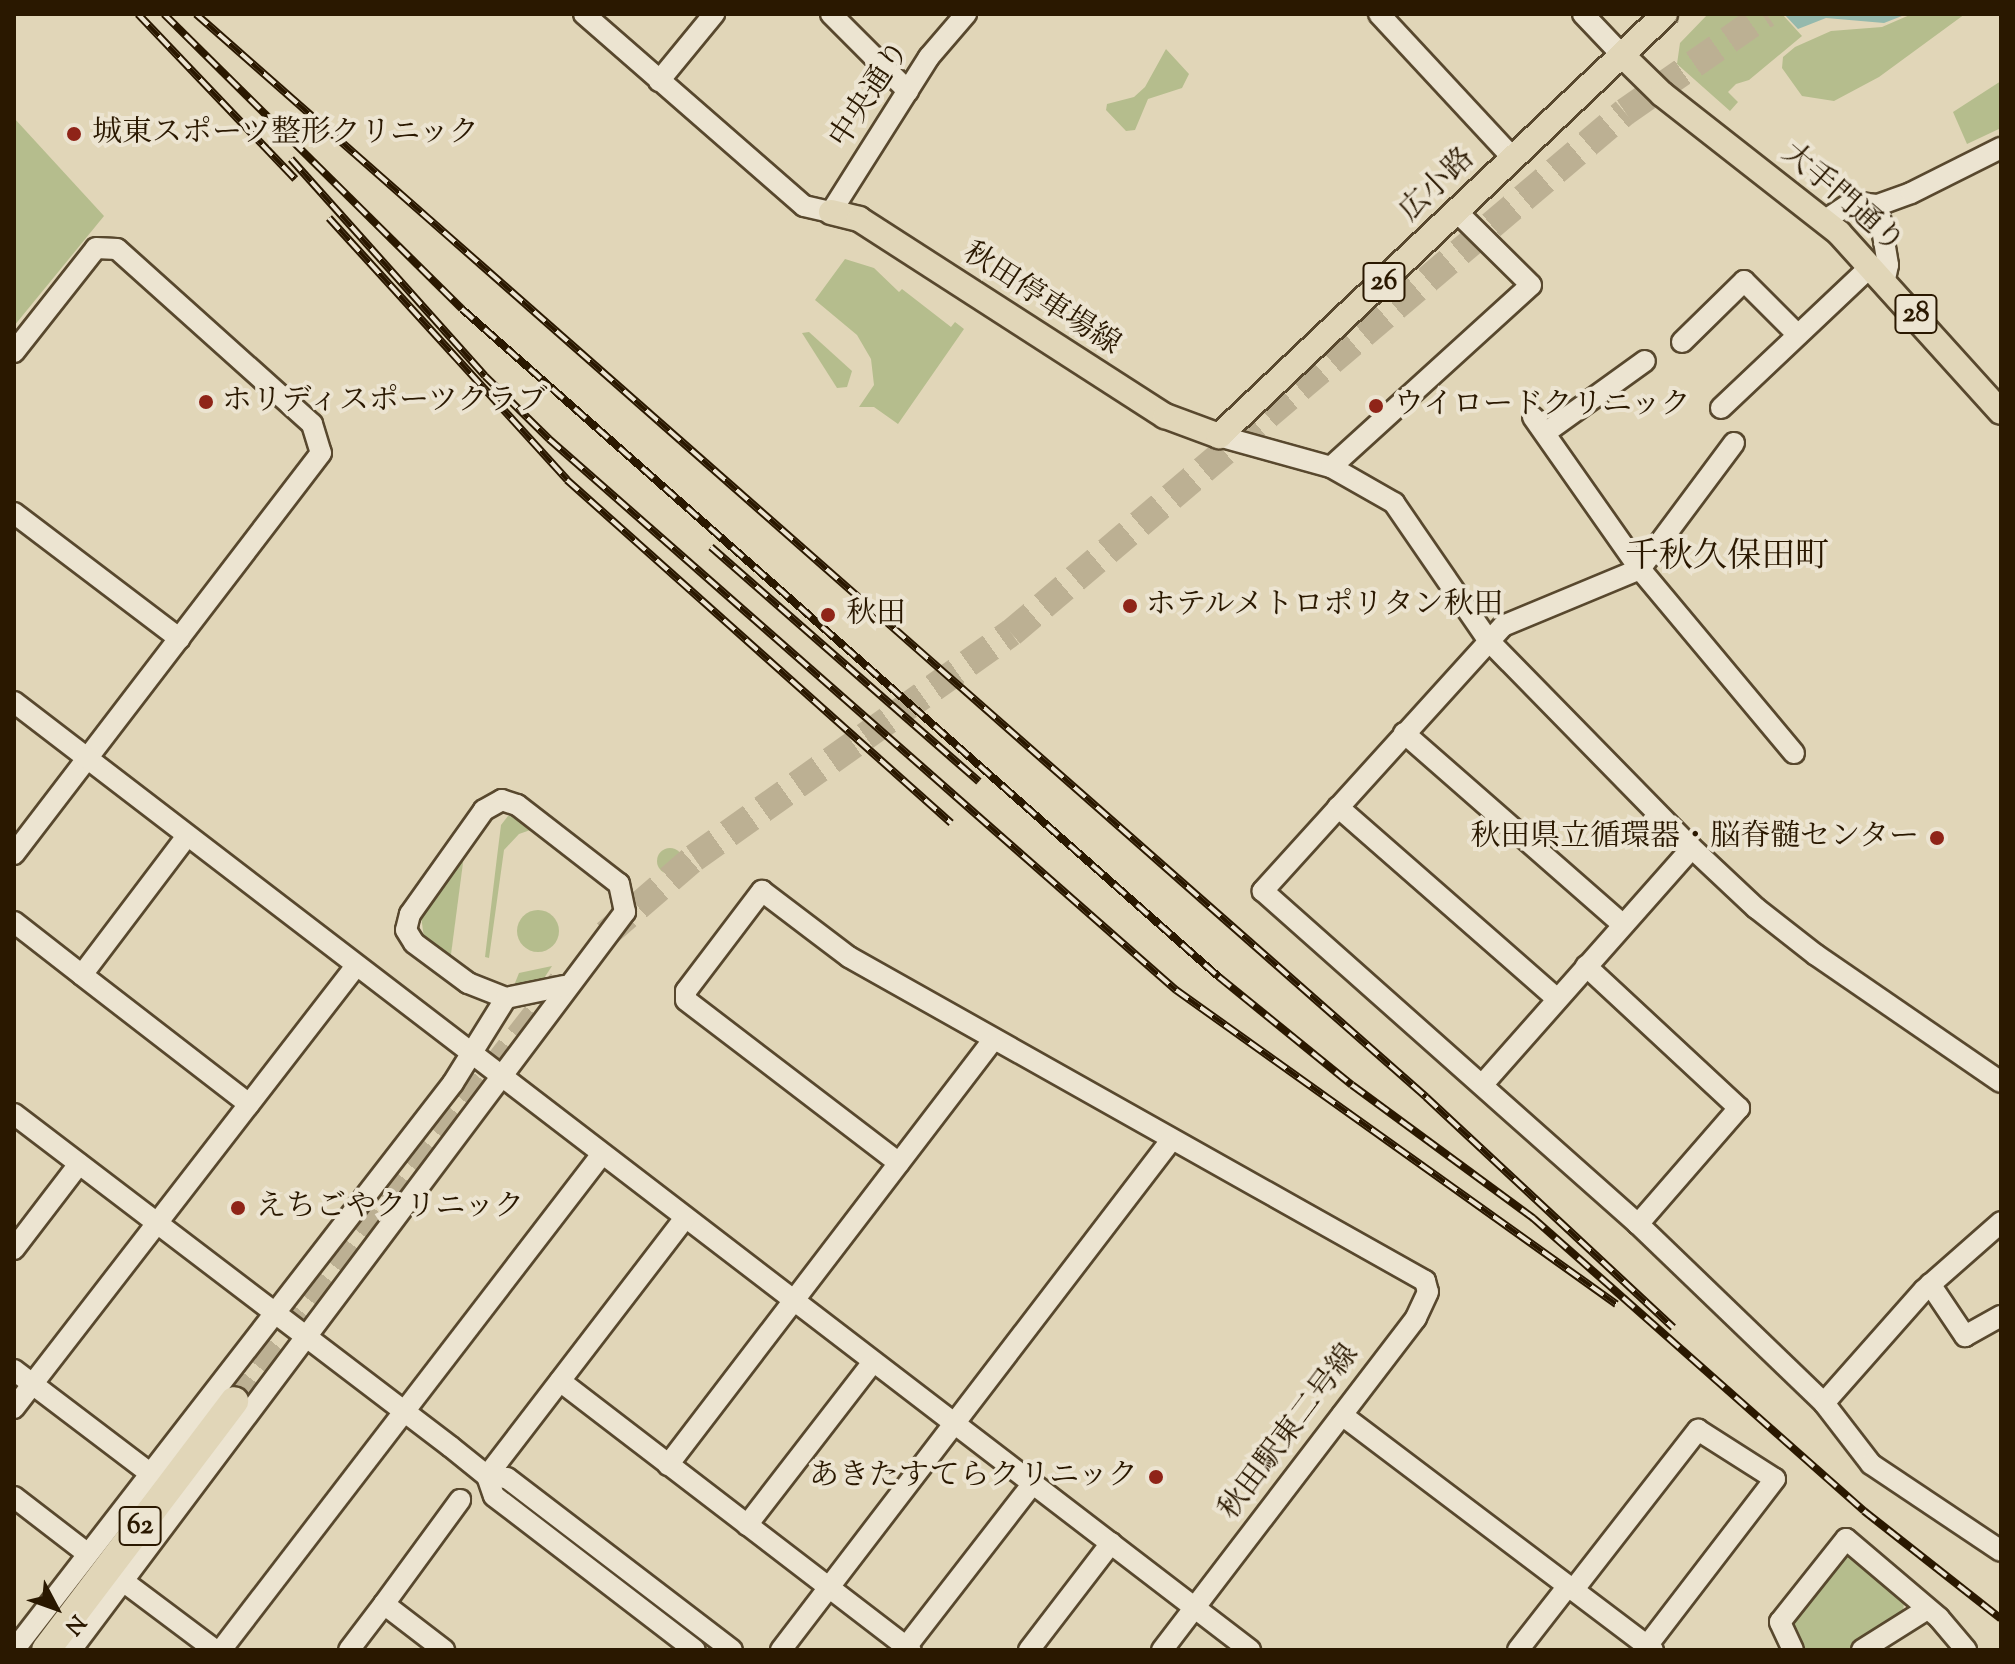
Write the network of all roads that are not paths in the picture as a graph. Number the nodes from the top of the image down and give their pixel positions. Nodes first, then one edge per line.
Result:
1 (584, 14) edge
2 (714, 14) edge
3 (831, 14) edge
4 (966, 14) edge
5 (1379, 14) edge
6 (1583, 14) edge
7 (1665, 14) edge
8 (1622, 55) junction
9 (659, 81) junction
10 (908, 91) junction
11 (2001, 148) edge
12 (1513, 158) junction
13 (1878, 205) junction
14 (831, 212) junction
15 (1457, 212) junction
16 (1824, 221) junction
17 (1878, 272) junction
18 (1798, 335) junction
19 (1682, 342) dead end
20 (14, 352) edge
21 (1645, 361) dead end
22 (1721, 408) dead end
23 (2001, 412) edge
24 (1219, 436) junction
25 (1734, 443) dead end
26 (1331, 467) junction
27 (14, 513) edge
28 (1640, 569) junction
29 (180, 639) junction
30 (1488, 640) junction
31 (14, 702) edge
32 (1404, 733) junction
33 (1794, 753) dead end
34 (88, 758) junction
35 (1338, 807) junction
36 (187, 836) junction
37 (1692, 848) junction
38 (14, 854) edge
39 (14, 922) edge
40 (1621, 923) junction
41 (356, 966) junction
42 (1586, 966) junction
43 (82, 975) junction
44 (564, 986) junction
45 (506, 998) junction
46 (1557, 999) junction
47 (993, 1040) junction
48 (472, 1056) junction
49 (498, 1077) junction
50 (2001, 1082) edge
51 (1483, 1084) junction
52 (249, 1104) junction
53 (14, 1114) edge
54 (1172, 1139) junction
55 (602, 1154) junction
56 (899, 1163) junction
57 (79, 1164) junction
58 (685, 1218) junction
59 (2001, 1222) edge
60 (158, 1224) junction
61 (1638, 1224) junction
62 (14, 1249) edge
63 (1930, 1284) junction
64 (794, 1300) junction
65 (277, 1314) junction
66 (2001, 1316) edge
67 (308, 1338) junction
68 (873, 1362) junction
69 (14, 1370) edge
70 (560, 1381) junction
71 (33, 1384) junction
72 (234, 1401) tunnel mouth
73 (1824, 1403) junction
74 (14, 1408) edge
75 (405, 1411) junction
76 (1342, 1415) junction
77 (955, 1424) junction
78 (668, 1465) junction
79 (151, 1474) junction
80 (487, 1476) junction
81 (1033, 1483) junction
82 (14, 1497) edge
83 (460, 1500) dead end
84 (747, 1525) junction
85 (1111, 1543) junction
86 (2001, 1551) edge
87 (88, 1554) junction
88 (123, 1581) junction
89 (828, 1588) junction
90 (1571, 1588) junction
91 (384, 1604) junction
92 (1195, 1606) junction
93 (1927, 1609) junction
94 (908, 1648) edge
95 (1648, 1649) edge
96 (14, 1650) edge
97 (46, 1650) edge
98 (71, 1650) edge
99 (215, 1650) edge
100 (221, 1650) edge
101 (349, 1650) edge
102 (444, 1650) edge
103 (695, 1650) edge
104 (732, 1650) edge
105 (781, 1650) edge
106 (1029, 1650) edge
107 (1162, 1650) edge
108 (1250, 1650) edge
109 (1518, 1650) edge
110 (1793, 1650) edge
111 (1862, 1650) edge
112 (1966, 1650) edge

1 - 9 street
2 - 9 street
3 - 10 street
4 - 10 street, 中央通り
5 - 12 street
6 - 8 street
7 - 8 main road, 広小路 / 26
8 - 12 main road, 広小路 / 26
8 - 16 main road, 大手門通り / 28
9 - 14 street
10 - 14 street, 中央通り
11 - 13 street
12 - 15 main road, 広小路 / 26
13 - 16 street
13 - 17 street
14 - 24 main road, 秋田停車場線
15 - 24 main road, 広小路 / 26
15 - 26 street
16 - 17 main road, 大手門通り / 28
17 - 18 street
17 - 23 main road, 大手門通り / 28
18 - 19 street
18 - 22 street
20 - 29 street
21 - 28 street
24 - 26 street
25 - 28 street
26 - 30 street
27 - 29 street
28 - 30 street
28 - 33 street
29 - 34 street
30 - 32 street
30 - 37 street
31 - 34 street
32 - 35 street
32 - 40 street
34 - 36 street
34 - 38 street
35 - 46 street
35 - 51 street
36 - 41 street
36 - 43 street
37 - 40 street
37 - 50 street
39 - 43 street
40 - 42 street
41 - 48 street
41 - 52 street
42 - 46 street
42 - 61 street
43 - 52 street
44 - 45 street
44 - 45 street
44 - 49 street
45 - 48 street
46 - 51 street
47 - 54 street
47 - 56 street
47 - 56 street
48 - 49 street
48 - 65 street
49 - 55 street
49 - 67 street
51 - 61 street
52 - 60 street
53 - 57 street
54 - 76 street, 秋田駅東二号線
54 - 77 street
55 - 58 street
55 - 75 street
56 - 64 street
57 - 60 street
57 - 62 street
58 - 64 street
58 - 70 street
59 - 63 street
60 - 65 street
60 - 71 street
61 - 73 street
63 - 66 street
63 - 73 street
64 - 68 street
64 - 78 street
65 - 67 street
65 - 79 street
67 - 75 street
67 - 88 street
68 - 77 street
68 - 84 street
69 - 71 street
70 - 78 street
70 - 80 street
71 - 74 street
71 - 79 street
72 - 97 highway, 62
73 - 86 street
75 - 80 street
75 - 100 street
76 - 90 street
76 - 92 street, 秋田駅東二号線
77 - 81 street
77 - 89 street
78 - 84 street
79 - 87 street
80 - 103 street
80 - 104 street
81 - 85 street
81 - 94 street
82 - 87 street
83 - 91 street
84 - 89 street
85 - 92 street
85 - 106 street
87 - 96 street
88 - 98 street
88 - 99 street
89 - 94 street
89 - 105 street
90 - 95 street
90 - 95 street
90 - 109 street
91 - 101 street
91 - 102 street
92 - 107 street, 秋田駅東二号線
92 - 108 street
93 - 110 street
93 - 111 street
93 - 112 street

